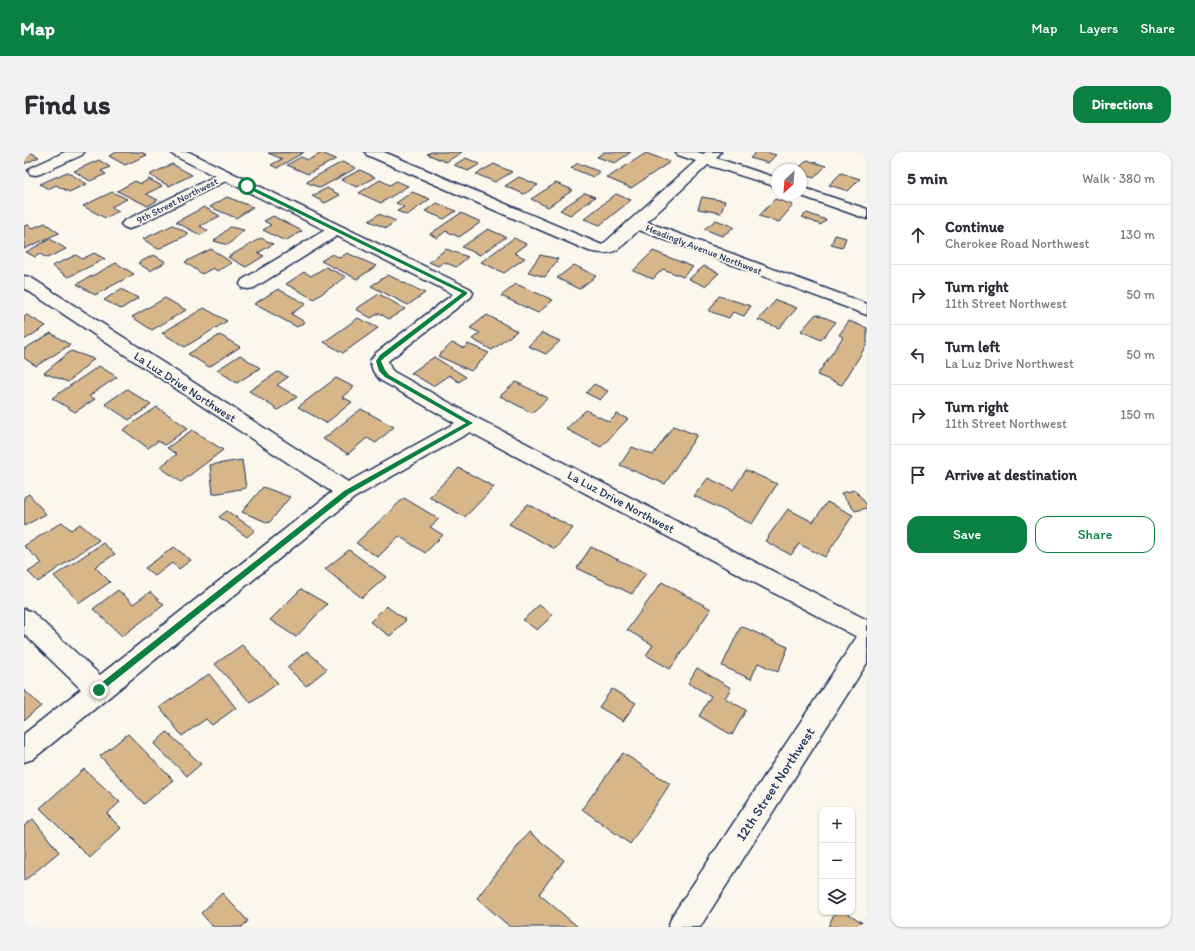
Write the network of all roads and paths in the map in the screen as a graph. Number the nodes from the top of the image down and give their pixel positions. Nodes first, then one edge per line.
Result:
1 (77, 152) edge
2 (178, 152) edge
3 (372, 152) edge
4 (683, 152) edge
5 (710, 156) edge
6 (35, 171) dead end
7 (225, 176) junction
8 (771, 181) edge
9 (807, 194) edge
10 (867, 214) edge
11 (129, 224) dead end
12 (638, 224) junction
13 (336, 230) junction
14 (24, 281) edge
15 (248, 284) dead end
16 (867, 310) edge
17 (470, 423) junction
18 (347, 492) junction
19 (24, 619) edge
20 (867, 631) edge
21 (867, 642) edge
22 (99, 690) junction
23 (24, 750) edge
24 (683, 927) edge

1 - 6 street
2 - 7 street
3 - 12 street, Headingly Avenue Northwest
4 - 5 street
5 - 8 street
5 - 12 street
7 - 11 street, 9th Street Northwest
7 - 13 street
9 - 10 street
12 - 16 street, Headingly Avenue Northwest
13 - 15 street
13 - 17 street, La Luz Drive Northwest
14 - 18 street, La Luz Drive Northwest
17 - 18 street
17 - 20 street, La Luz Drive Northwest
18 - 22 street
19 - 22 street
21 - 24 street, 12th Street Northwest
22 - 23 street

